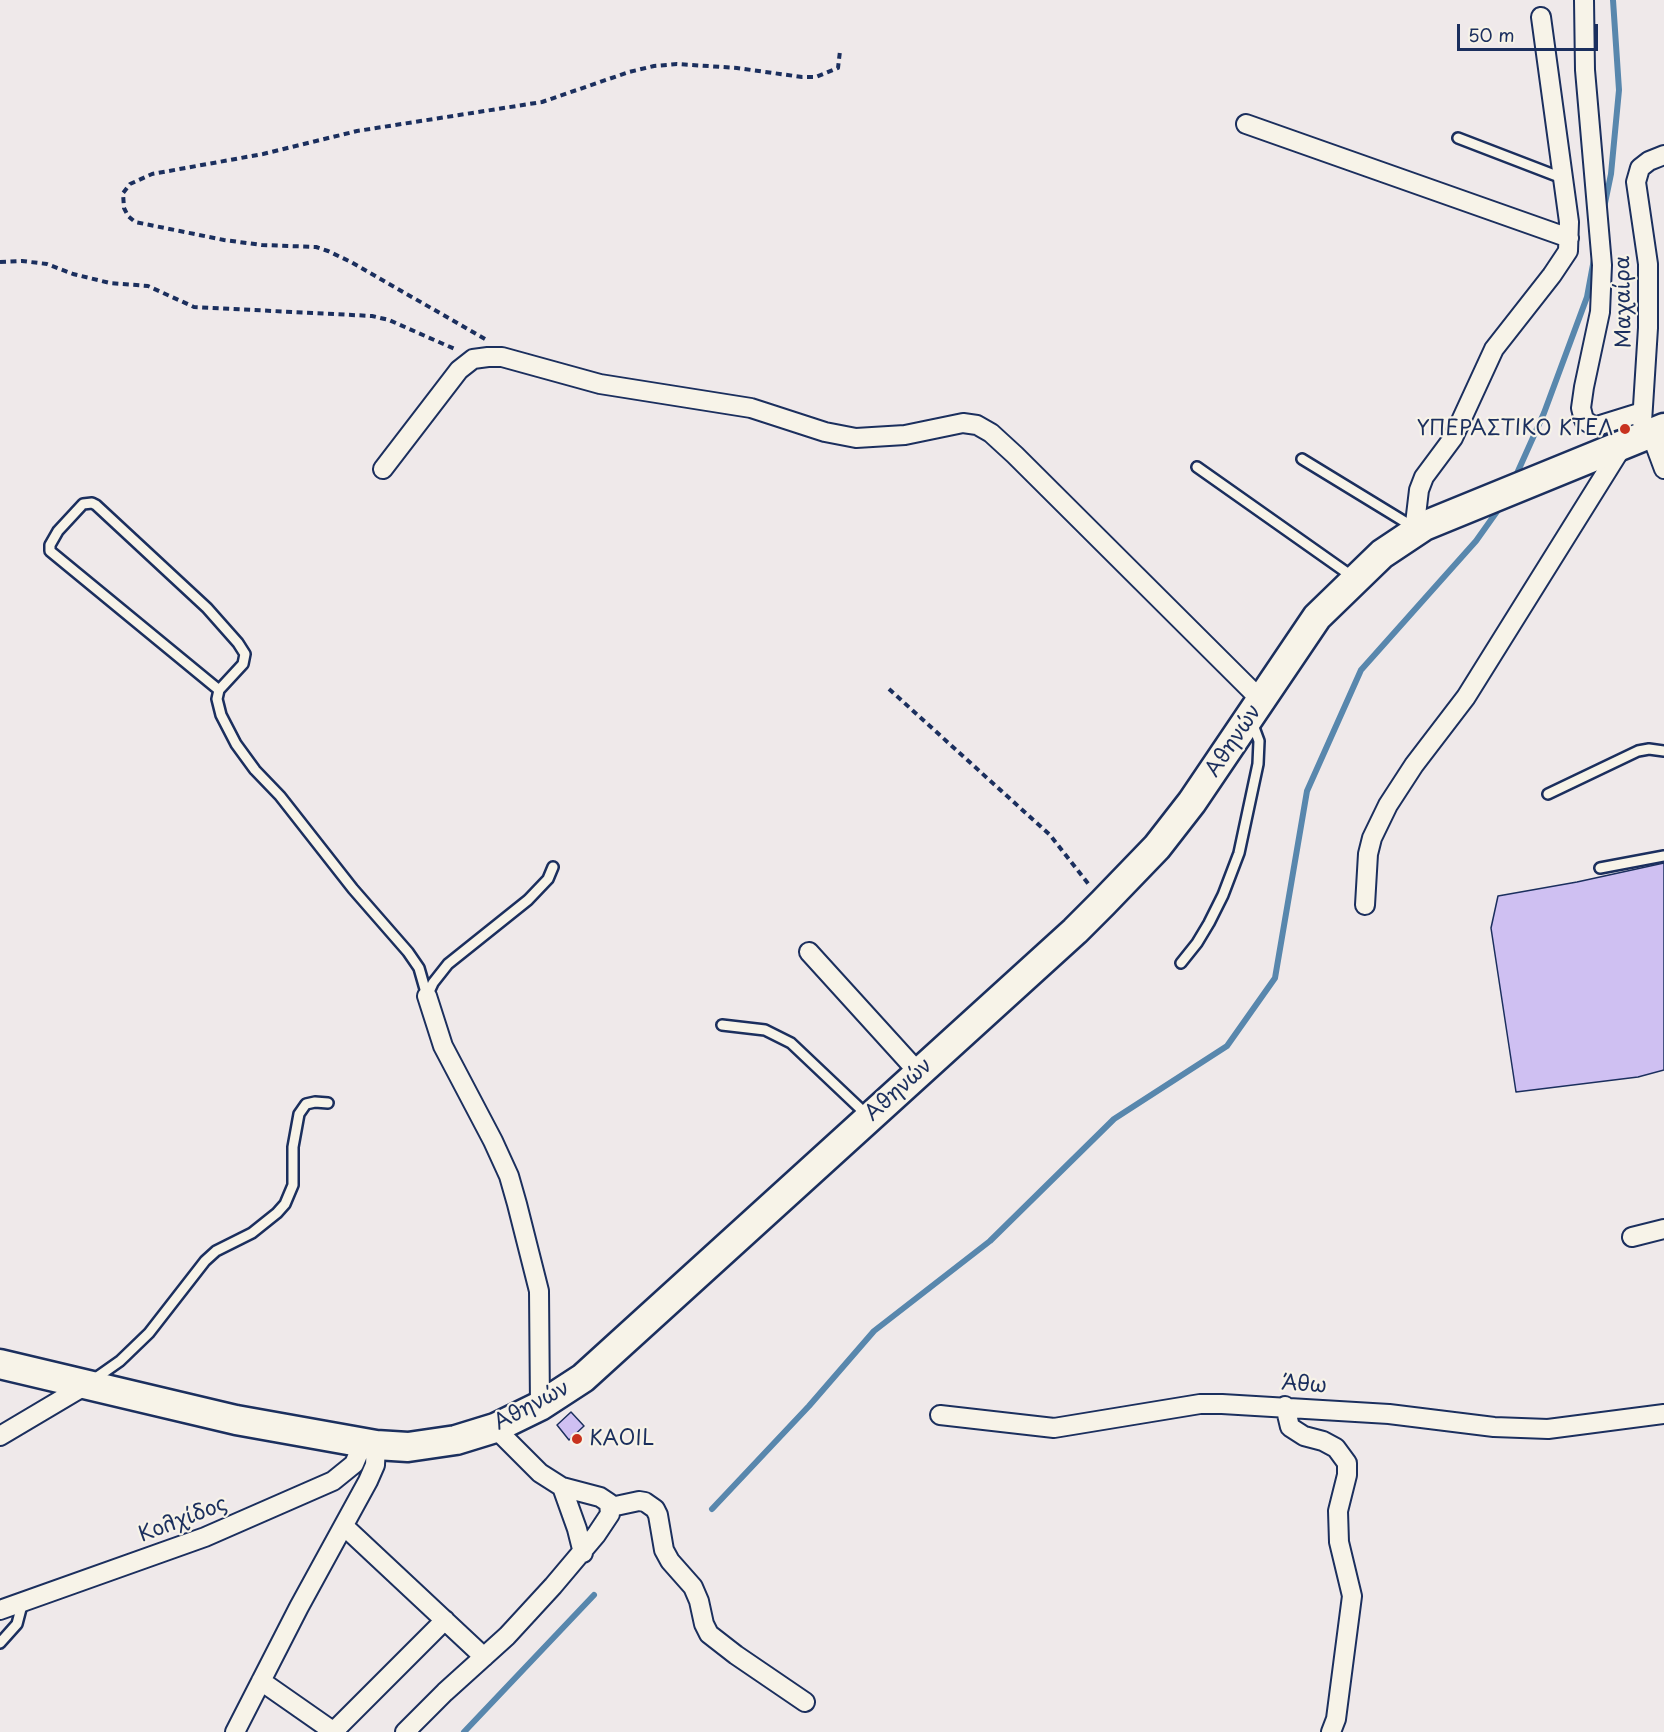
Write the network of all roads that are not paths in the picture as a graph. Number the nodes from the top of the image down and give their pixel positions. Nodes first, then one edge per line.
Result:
1 (1584, 0) edge
2 (1540, 17) dead end
3 (1246, 124) dead end
4 (1458, 138) dead end
5 (1664, 155) edge
6 (1562, 178) junction
7 (1569, 238) junction
8 (1645, 431) edge
9 (1302, 459) dead end
10 (1197, 467) dead end
11 (383, 469) dead end
12 (1664, 469) edge
13 (1418, 529) junction
14 (1355, 578) junction
15 (219, 690) junction
16 (1256, 708) junction
17 (1664, 751) edge
18 (1548, 794) dead end
19 (1664, 856) edge
20 (553, 867) dead end
21 (1600, 868) dead end
22 (1365, 905) dead end
23 (809, 952) dead end
24 (1181, 963) dead end
25 (427, 996) junction
26 (722, 1025) dead end
27 (918, 1072) junction
28 (328, 1102) dead end
29 (869, 1117) junction
30 (1664, 1229) edge
31 (1632, 1237) dead end
32 (0, 1364) edge
33 (86, 1385) junction
34 (540, 1406) junction
35 (1285, 1406) junction
36 (1664, 1414) edge
37 (940, 1415) dead end
38 (495, 1428) junction
39 (0, 1436) edge
40 (370, 1444) junction
41 (562, 1487) junction
42 (610, 1507) junction
43 (345, 1527) junction
44 (583, 1552) junction
45 (23, 1601) junction
46 (0, 1610) edge
47 (445, 1620) junction
48 (0, 1643) edge
49 (484, 1657) junction
50 (261, 1681) junction
51 (805, 1702) dead end
52 (235, 1732) edge
53 (333, 1732) edge
54 (405, 1732) edge
55 (1330, 1732) edge

1 - 8 street
2 - 6 street
3 - 7 street
4 - 6 lane
5 - 8 street, Μαχαίρα
6 - 7 street
7 - 13 street
8 - 12 street
8 - 13 main road, Αθηνών
8 - 22 street
9 - 13 lane
10 - 14 lane
11 - 16 street
13 - 14 main road, Αθηνών
14 - 16 main road, Αθηνών
15 - 15 lane
15 - 25 lane
16 - 24 lane
16 - 27 main road, Αθηνών
17 - 18 lane
19 - 21 lane
20 - 25 lane
23 - 27 street
25 - 34 street
26 - 29 lane
27 - 29 main road, Αθηνών
28 - 33 lane
29 - 34 main road, Αθηνών
30 - 31 street
32 - 33 main road, Αθηνών
33 - 39 street
33 - 40 main road, Αθηνών
34 - 38 main road, Αθηνών
35 - 36 street, Άθω
35 - 37 street, Άθω
35 - 55 street
38 - 40 main road, Αθηνών
38 - 41 street
40 - 43 street
40 - 45 street, Κολχίδος
41 - 42 street
41 - 44 street
42 - 44 street
42 - 51 street
43 - 47 street
43 - 50 street
44 - 49 street
45 - 46 street, Κολχίδος
45 - 48 lane
47 - 49 street
47 - 53 street
49 - 54 street
50 - 52 street
50 - 53 street

